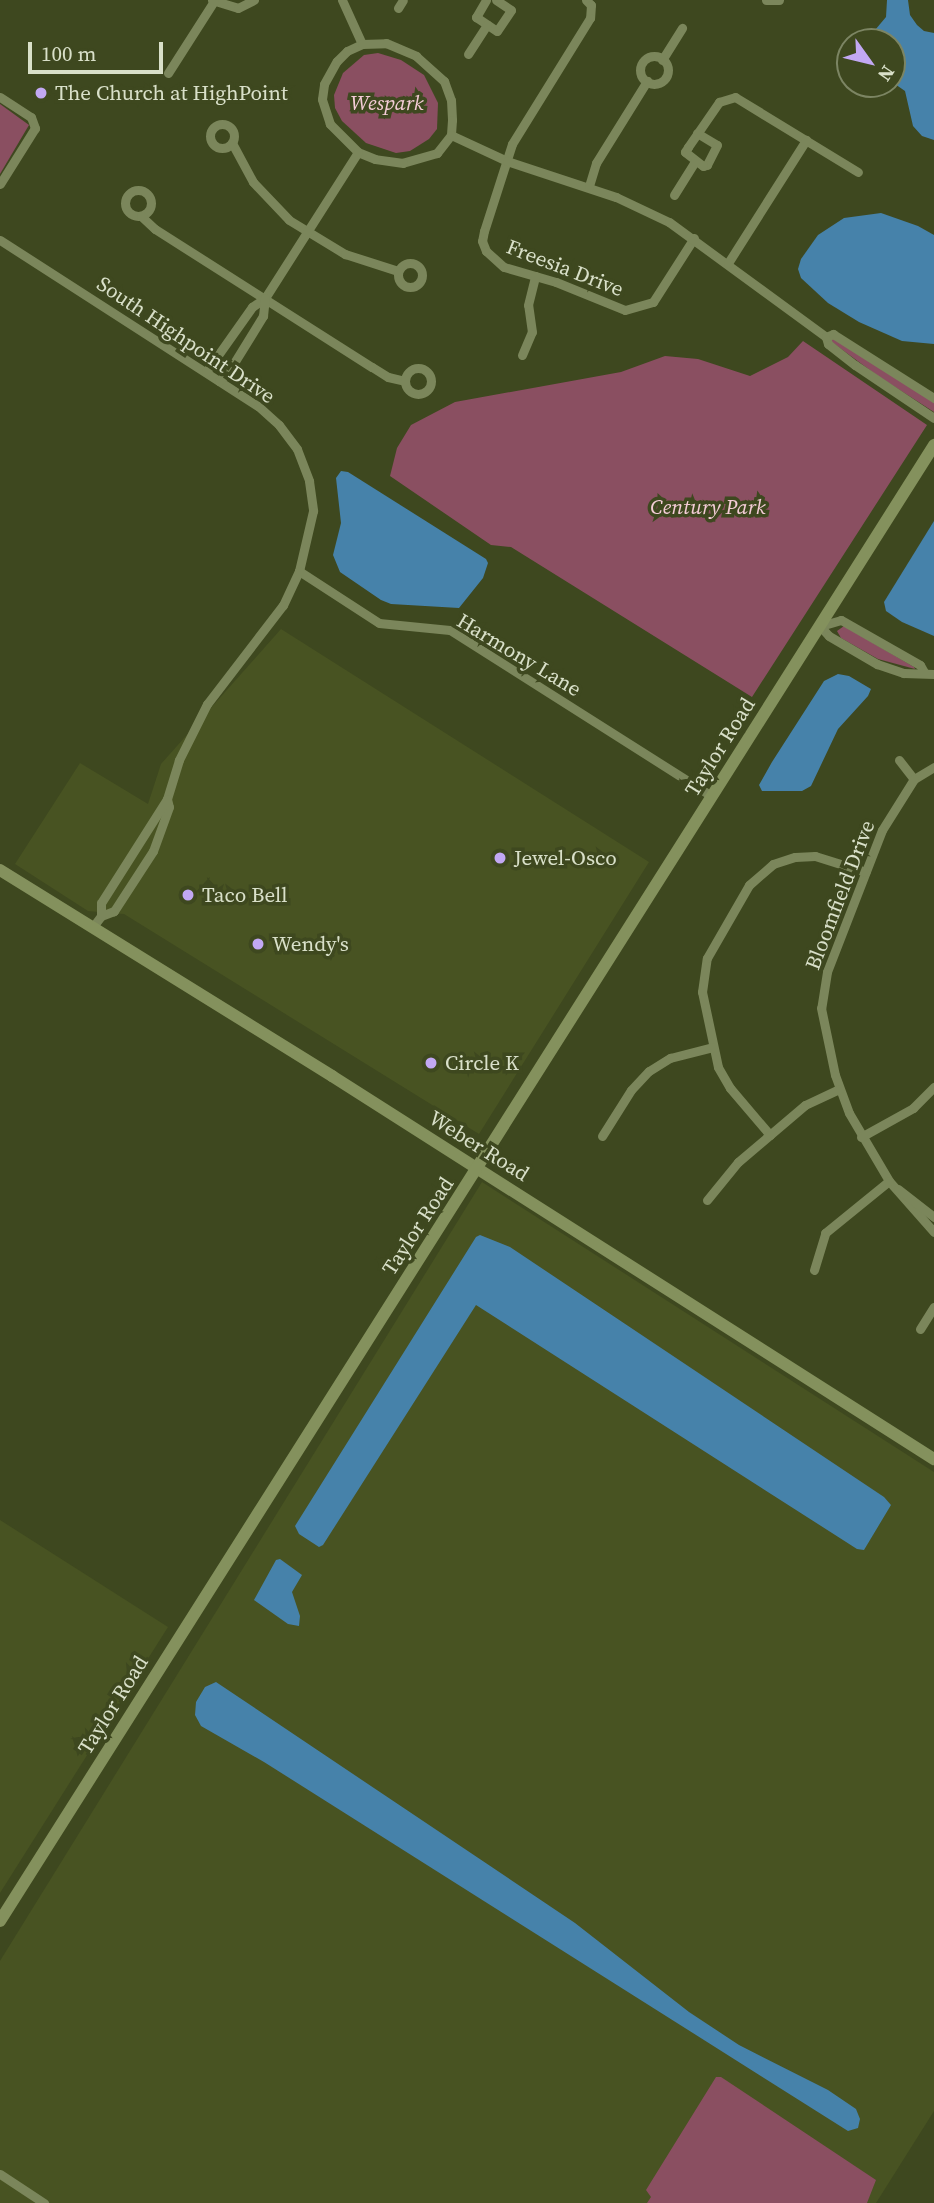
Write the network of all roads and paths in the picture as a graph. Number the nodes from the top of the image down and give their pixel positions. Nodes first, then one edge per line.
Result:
1 (254, 0) edge
2 (342, 0) edge
3 (486, 0) edge
4 (496, 0) edge
5 (586, 0) edge
6 (766, 0) edge
7 (779, 0) edge
8 (213, 1) edge
9 (487, 24) junction
10 (682, 28) dead end
11 (362, 44) junction
12 (468, 54) dead end
13 (662, 60) junction
14 (168, 72) dead end
15 (647, 81) junction
16 (0, 97) edge
17 (698, 133) junction
18 (451, 135) junction
19 (806, 140) junction
20 (232, 143) dead end
21 (358, 152) junction
22 (507, 161) junction
23 (695, 161) junction
24 (858, 172) dead end
25 (0, 184) edge
26 (589, 186) junction
27 (674, 195) dead end
28 (141, 216) dead end
29 (305, 231) junction
30 (694, 238) junction
31 (0, 240) edge
32 (728, 263) junction
33 (398, 271) dead end
34 (535, 276) junction
35 (265, 298) junction
36 (826, 337) junction
37 (522, 355) dead end
38 (206, 372) junction
39 (219, 381) junction
40 (405, 381) dead end
41 (934, 398) edge
42 (934, 418) edge
43 (934, 445) edge
44 (299, 571) junction
45 (820, 626) junction
46 (929, 673) edge
47 (899, 760) dead end
48 (934, 767) edge
49 (914, 779) junction
50 (712, 796) junction
51 (167, 799) junction
52 (0, 870) edge
53 (866, 872) junction
54 (101, 916) junction
55 (92, 928) junction
56 (713, 1047) junction
57 (934, 1087) edge
58 (839, 1089) junction
59 (770, 1135) junction
60 (602, 1136) dead end
61 (861, 1137) junction
62 (478, 1168) junction
63 (890, 1183) junction
64 (707, 1200) dead end
65 (934, 1217) edge
66 (934, 1232) edge
67 (814, 1270) dead end
68 (934, 1307) edge
69 (920, 1329) dead end
70 (934, 1459) edge
71 (0, 1921) edge
72 (0, 2174) edge
73 (44, 2203) edge

1 - 8 street
2 - 11 street
3 - 9 street
4 - 9 street
5 - 22 street, Freesia Drive
6 - 7 street
8 - 14 street
9 - 12 street
10 - 13 street
11 - 18 street
11 - 21 street
13 - 15 street
13 - 15 street
15 - 26 street
16 - 25 street
17 - 19 street
17 - 23 street
17 - 23 street
18 - 21 street
18 - 22 street
19 - 24 street
19 - 32 street
20 - 29 street
21 - 29 street
22 - 26 street
22 - 34 street, Freesia Drive
23 - 27 street
26 - 30 street
28 - 35 street
29 - 33 street
29 - 35 street
30 - 32 street
30 - 34 street, Freesia Drive
31 - 38 street, South Highpoint Drive
32 - 36 street
34 - 37 street
35 - 38 street
35 - 39 street
35 - 40 street
36 - 41 street
36 - 42 street
38 - 39 street, South Highpoint Drive
39 - 44 street, South Highpoint Drive
43 - 45 street, Taylor Road
44 - 50 street, Harmony Lane
44 - 51 street, South Highpoint Drive
45 - 46 street
45 - 46 street
45 - 50 street, Taylor Road
47 - 49 street
48 - 49 street, Bloomfield Drive
49 - 53 street, Bloomfield Drive
50 - 62 street, Taylor Road
51 - 54 street, South Highpoint Drive
51 - 54 street, South Highpoint Drive
52 - 55 street, Weber Road
53 - 56 street
53 - 58 street, Bloomfield Drive
54 - 55 street, South Highpoint Drive
55 - 62 street, Weber Road
56 - 59 street
56 - 60 street
57 - 61 street
58 - 59 street
58 - 61 street, Bloomfield Drive
59 - 64 street
61 - 63 street, Bloomfield Drive
62 - 70 street, Weber Road
62 - 71 street, Taylor Road
63 - 65 street
63 - 66 street, Bloomfield Drive
63 - 67 street
68 - 69 street
72 - 73 street

